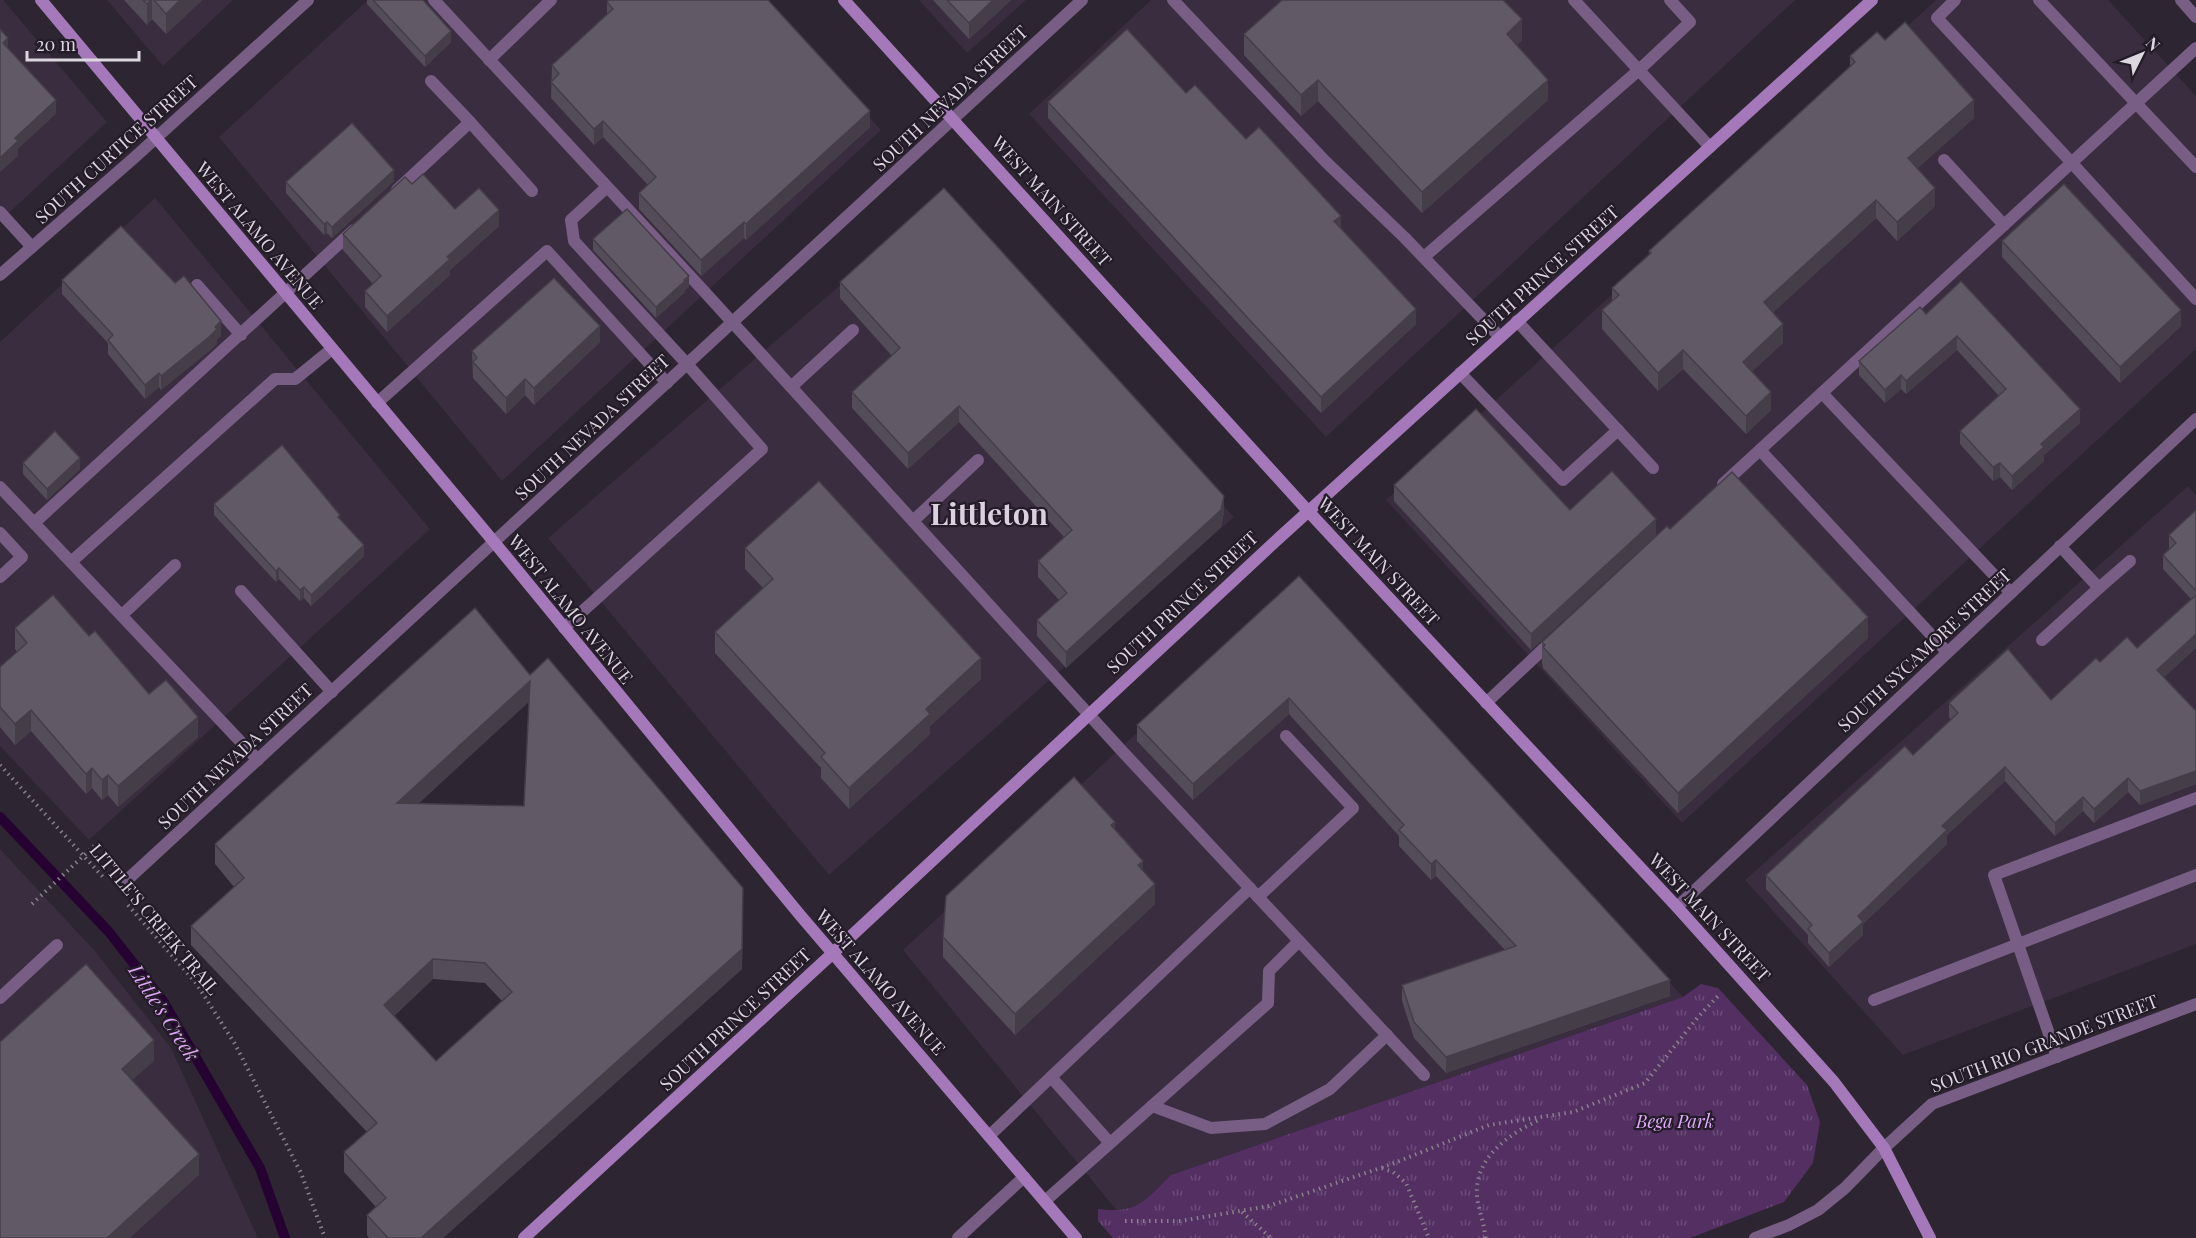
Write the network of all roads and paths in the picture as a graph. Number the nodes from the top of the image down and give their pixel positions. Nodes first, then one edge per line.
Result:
1 (41, 0) edge
2 (308, 0) edge
3 (434, 0) edge
4 (551, 0) edge
5 (844, 0) edge
6 (1082, 0) edge
7 (1173, 0) edge
8 (1574, 0) edge
9 (1670, 0) edge
10 (1872, 0) edge
11 (1955, 0) edge
12 (2039, 0) edge
13 (2181, 0) edge
14 (2196, 16) edge
15 (2196, 48) edge
16 (489, 60) junction
17 (1639, 70) junction
18 (431, 81) dead end
19 (2136, 104) junction
20 (954, 119) junction
21 (470, 122) junction
22 (156, 138) junction
23 (1710, 147) junction
24 (1944, 160) dead end
25 (2072, 162) junction
26 (2196, 167) edge
27 (607, 187) junction
28 (532, 191) dead end
29 (387, 200) edge
30 (0, 212) edge
31 (362, 223) edge
32 (2004, 225) junction
33 (32, 247) junction
34 (1424, 257) junction
35 (0, 275) edge
36 (197, 285) dead end
37 (285, 294) junction
38 (2196, 299) edge
39 (1517, 321) junction
40 (732, 322) junction
41 (854, 330) dead end
42 (241, 334) junction
43 (1500, 337) junction
44 (332, 349) junction
45 (687, 364) junction
46 (1460, 373) junction
47 (667, 383) junction
48 (791, 387) junction
49 (1822, 393) junction
50 (377, 403) junction
51 (2196, 419) edge
52 (1618, 430) junction
53 (1760, 450) junction
54 (978, 460) dead end
55 (1653, 468) dead end
56 (0, 487) edge
57 (1717, 490) edge
58 (1308, 511) junction
59 (913, 521) junction
60 (34, 523) junction
61 (0, 533) edge
62 (494, 543) junction
63 (2060, 546) junction
64 (2130, 561) dead end
65 (71, 562) junction
66 (175, 565) dead end
67 (0, 577) edge
68 (2099, 588) junction
69 (241, 591) dead end
70 (2010, 593) junction
71 (122, 615) junction
72 (564, 628) junction
73 (1562, 633) edge
74 (2042, 640) dead end
75 (1947, 652) junction
76 (332, 692) junction
77 (1486, 703) junction
78 (1089, 714) junction
79 (1286, 736) dead end
80 (258, 760) junction
81 (0, 765) edge
82 (2196, 798) edge
83 (94, 846) dead end
84 (2196, 875) edge
85 (127, 880) dead end
86 (109, 882) dead end
87 (1254, 893) junction
88 (124, 899) dead end
89 (32, 904) dead end
90 (1677, 907) junction
91 (1299, 941) junction
92 (2017, 943) junction
93 (57, 945) dead end
94 (833, 953) junction
95 (1719, 995) dead end
96 (0, 998) edge
97 (1874, 1000) dead end
98 (2196, 1004) edge
99 (1387, 1035) junction
100 (2057, 1057) junction
101 (1424, 1076) dead end
102 (1051, 1077) junction
103 (1152, 1106) junction
104 (1545, 1117) junction
105 (989, 1136) junction
106 (1110, 1143) junction
107 (1884, 1148) junction
108 (1382, 1168) junction
109 (1024, 1177) junction
110 (1045, 1201) junction
111 (1241, 1211) junction
112 (1125, 1221) dead end
113 (325, 1238) edge
114 (524, 1238) edge
115 (958, 1238) edge
116 (1076, 1238) edge
117 (1271, 1238) edge
118 (1429, 1238) edge
119 (1485, 1238) edge
120 (1755, 1238) edge
121 (1930, 1238) edge

1 - 22 main road, WEST ALAMO AVENUE
2 - 22 street, SOUTH CURTICE STREET
3 - 16 street
4 - 16 street
5 - 20 main road, WEST MAIN STREET
6 - 20 street, SOUTH NEVADA STREET
7 - 34 street
8 - 17 street
9 - 17 street
10 - 23 main road, SOUTH PRINCE STREET
11 - 25 street
12 - 19 street
13 - 14 street
15 - 19 street
16 - 27 street
17 - 23 street
17 - 34 street
18 - 21 street
19 - 25 street
19 - 26 street
20 - 40 street, SOUTH NEVADA STREET
20 - 58 main road, WEST MAIN STREET
21 - 28 street
21 - 29 street
22 - 33 street, SOUTH CURTICE STREET
22 - 37 main road, WEST ALAMO AVENUE
23 - 39 main road, SOUTH PRINCE STREET
24 - 32 street
25 - 32 street
25 - 38 street
27 - 40 street
27 - 45 street
30 - 33 street
31 - 37 street
32 - 49 street
33 - 35 street, SOUTH CURTICE STREET
34 - 43 street
36 - 42 street
37 - 42 street
37 - 44 main road, WEST ALAMO AVENUE
39 - 43 main road, SOUTH PRINCE STREET
39 - 52 street
40 - 45 street, SOUTH NEVADA STREET
40 - 48 street
41 - 48 street
42 - 60 street
43 - 46 main road, SOUTH PRINCE STREET
44 - 50 main road, WEST ALAMO AVENUE
44 - 65 street
45 - 47 street, SOUTH NEVADA STREET
45 - 72 street
46 - 52 street
46 - 58 main road, SOUTH PRINCE STREET
47 - 50 street
47 - 62 street, SOUTH NEVADA STREET
48 - 59 street
49 - 53 street
49 - 70 street
50 - 62 main road, WEST ALAMO AVENUE
51 - 63 street, SOUTH SYCAMORE STREET
52 - 55 street
53 - 57 street
53 - 75 street
54 - 59 street
56 - 60 street
58 - 77 main road, WEST MAIN STREET
58 - 78 main road, SOUTH PRINCE STREET
59 - 78 street
60 - 65 street
61 - 67 street
62 - 72 main road, WEST ALAMO AVENUE
62 - 76 street, SOUTH NEVADA STREET
63 - 68 street
63 - 70 street, SOUTH SYCAMORE STREET
64 - 68 street
65 - 71 street
66 - 71 street
68 - 74 street
69 - 76 street
70 - 75 street, SOUTH SYCAMORE STREET
71 - 80 street
72 - 94 main road, WEST ALAMO AVENUE
73 - 77 street
75 - 90 street, SOUTH SYCAMORE STREET
76 - 80 street, SOUTH NEVADA STREET
77 - 90 main road, WEST MAIN STREET
78 - 87 street
78 - 94 main road, SOUTH PRINCE STREET
79 - 87 street
80 - 85 street, SOUTH NEVADA STREET
81 - 86 path, LITTLE'S CREEK TRAIL
82 - 92 street
83 - 89 path, bridge
84 - 92 street
87 - 91 street
87 - 102 street
88 - 113 path, LITTLE'S CREEK TRAIL
90 - 107 main road, WEST MAIN STREET
91 - 99 street
91 - 103 street
92 - 97 street
92 - 100 street
93 - 96 street
94 - 105 main road, WEST ALAMO AVENUE
94 - 114 main road, SOUTH PRINCE STREET
95 - 104 path
98 - 100 street, SOUTH RIO GRANDE STREET
99 - 101 street
99 - 103 street
100 - 107 street, SOUTH RIO GRANDE STREET
102 - 105 street
102 - 106 street
103 - 106 street
104 - 108 path
104 - 119 path
105 - 109 main road, WEST ALAMO AVENUE
106 - 110 street
107 - 120 street, SOUTH RIO GRANDE STREET
107 - 121 main road, WEST MAIN STREET
108 - 111 path
108 - 118 path
109 - 110 main road, WEST ALAMO AVENUE
109 - 115 street
110 - 116 main road, WEST ALAMO AVENUE
111 - 112 path
111 - 117 path

